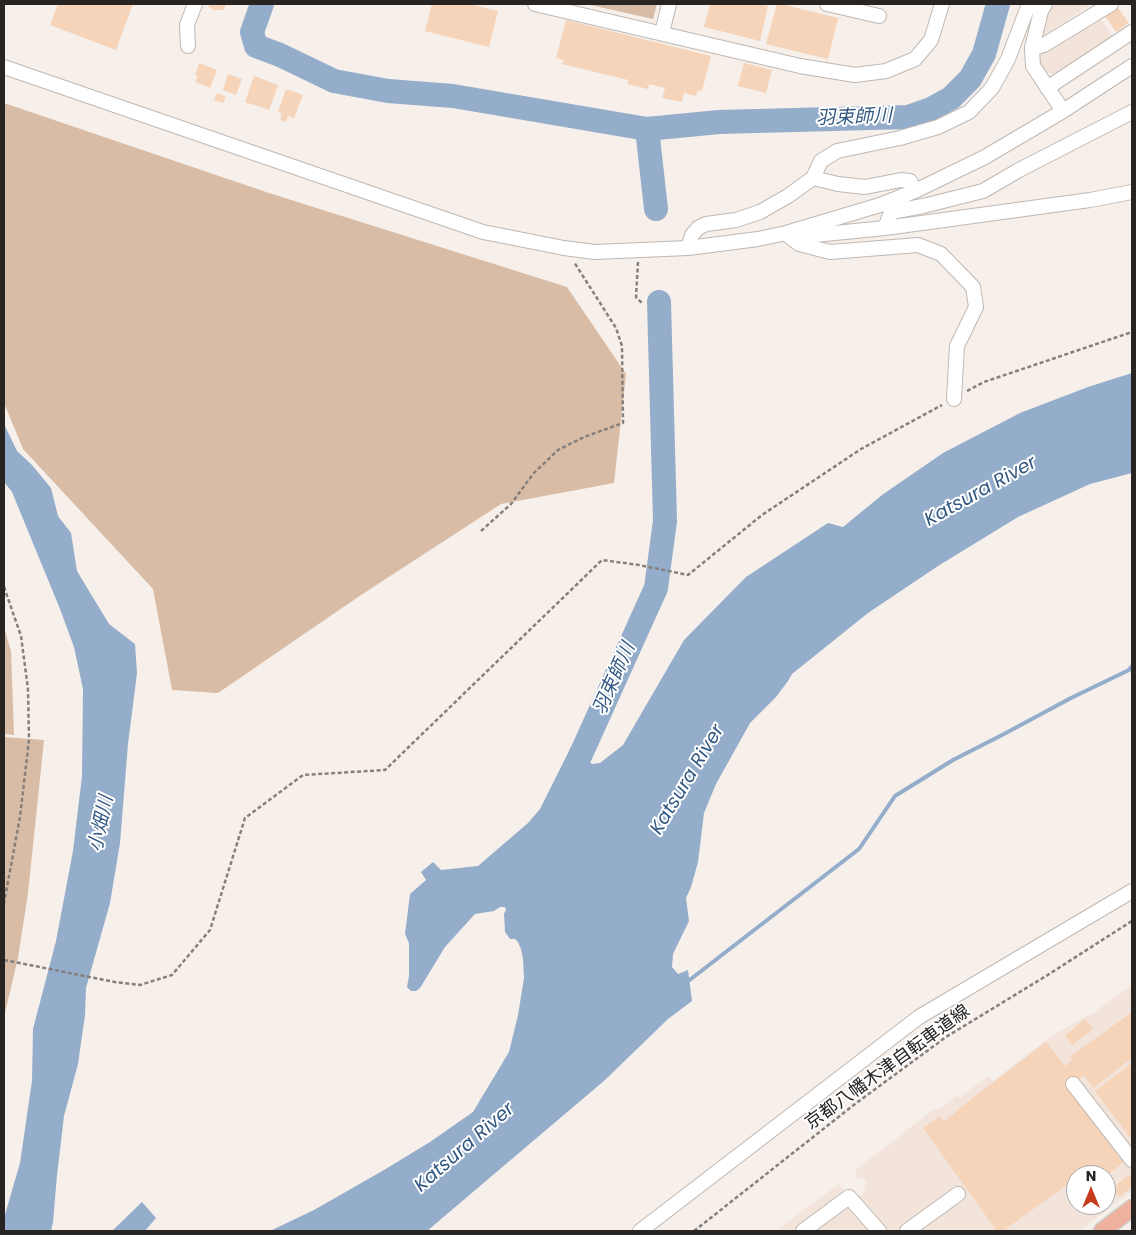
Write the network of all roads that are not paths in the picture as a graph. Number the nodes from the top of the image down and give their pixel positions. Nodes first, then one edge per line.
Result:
1 (195, 4) edge
2 (535, 4) edge
3 (669, 4) edge
4 (827, 4) edge
5 (942, 4) edge
6 (1030, 4) edge
7 (1045, 4) edge
8 (1111, 4) edge
9 (879, 16) dead end
10 (1132, 32) edge
11 (662, 33) junction
12 (188, 46) dead end
13 (1032, 48) junction
14 (1132, 66) edge
15 (4, 67) edge
16 (1048, 88) junction
17 (1063, 111) junction
18 (1132, 112) edge
19 (813, 178) junction
20 (915, 190) junction
21 (1132, 192) edge
22 (885, 228) junction
23 (786, 233) junction
24 (688, 248) junction
25 (954, 399) road end
26 (1132, 891) edge
27 (1073, 1084) dead end
28 (1132, 1160) edge
29 (958, 1194) dead end
30 (1132, 1208) edge
31 (640, 1231) edge
32 (803, 1231) edge
33 (879, 1231) edge
34 (907, 1231) edge
35 (1102, 1231) edge

1 - 12 street
2 - 11 street
3 - 11 street
4 - 9 street
5 - 11 street
6 - 19 street
7 - 13 street
8 - 13 street
10 - 16 street
13 - 16 street
14 - 17 street
15 - 24 street
16 - 17 street
17 - 20 street
18 - 22 street
19 - 20 street
19 - 24 street
20 - 23 street
21 - 22 street
22 - 23 street
23 - 24 street
23 - 25 street
26 - 31 street
27 - 28 street
29 - 34 street
30 - 35 main road
32 - 33 street

